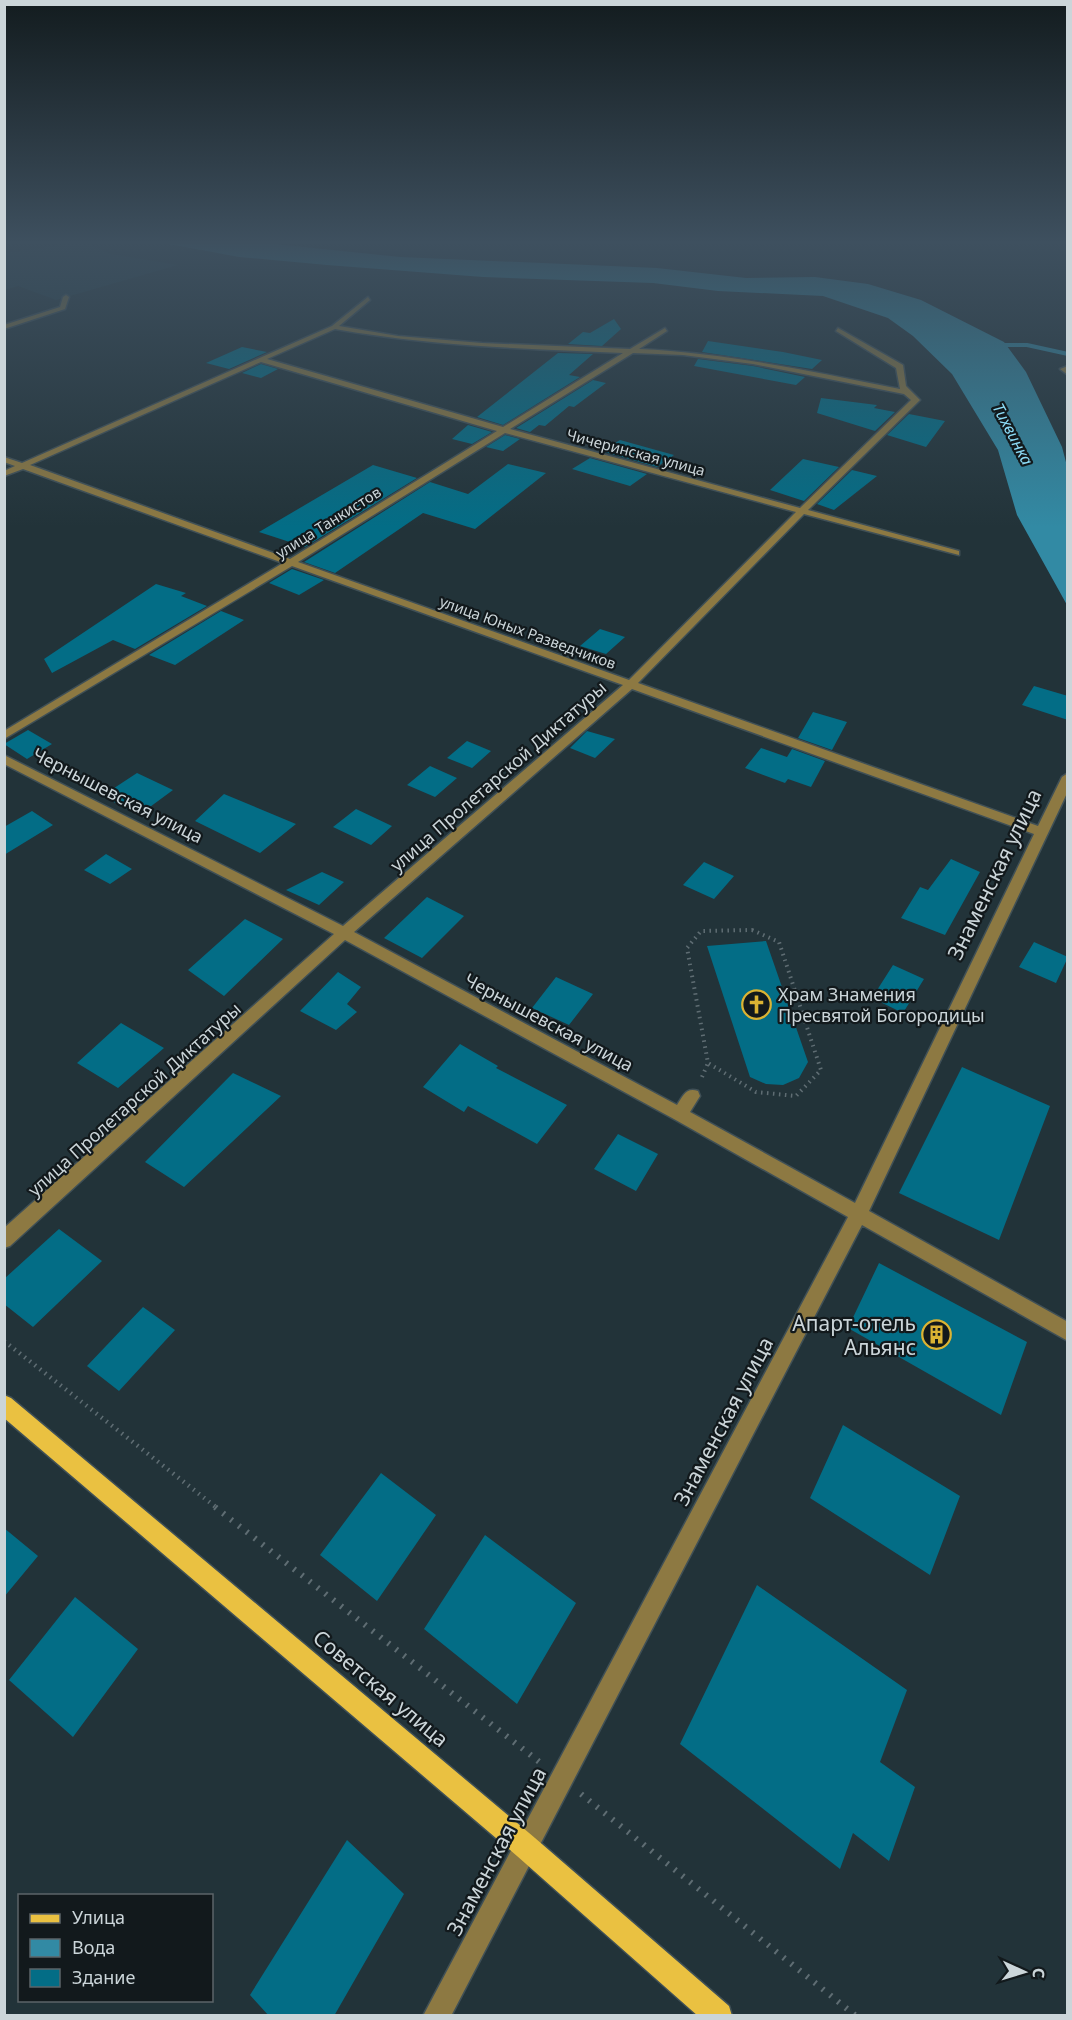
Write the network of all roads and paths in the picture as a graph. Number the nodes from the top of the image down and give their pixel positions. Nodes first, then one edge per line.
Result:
1 (309, 338) edge
2 (401, 338) edge
3 (651, 338) edge
4 (853, 338) edge
5 (633, 350) junction
6 (262, 360) junction
7 (1068, 368) edge
8 (1068, 373) edge
9 (904, 392) junction
10 (504, 430) junction
11 (4, 459) edge
12 (23, 465) junction
13 (4, 474) edge
14 (803, 510) junction
15 (956, 553) dead end
16 (291, 562) junction
17 (630, 685) junction
18 (4, 736) edge
19 (4, 759) edge
20 (1068, 777) edge
21 (1041, 832) junction
22 (344, 933) junction
23 (708, 1063) junction
24 (692, 1096) joint
25 (680, 1114) junction
26 (858, 1216) junction
27 (4, 1240) edge
28 (1068, 1332) edge
29 (4, 1341) edge
30 (4, 1405) edge
31 (561, 1779) junction
32 (526, 1847) junction
33 (436, 2016) edge
34 (719, 2016) edge
35 (856, 2016) edge

1 - 6 street
2 - 5 street
3 - 5 street, улица Танкистов
4 - 9 street, улица Пролетарской Диктатуры
5 - 9 street
5 - 10 street, улица Танкистов
6 - 10 street, Чичеринская улица
6 - 12 street
7 - 8 street
9 - 14 street, улица Пролетарской Диктатуры
10 - 14 street, Чичеринская улица
10 - 16 street, улица Танкистов
11 - 12 street, улица Юных Разведчиков
12 - 13 street
12 - 16 street, улица Юных Разведчиков
14 - 15 street, Чичеринская улица
14 - 17 street, улица Пролетарской Диктатуры
16 - 17 street, улица Юных Разведчиков
16 - 18 street, улица Танкистов
17 - 21 street, улица Юных Разведчиков
17 - 22 street, улица Пролетарской Диктатуры
19 - 22 street, Чернышевская улица
20 - 21 street, Знаменская улица
21 - 26 street, Знаменская улица
22 - 25 street, Чернышевская улица
22 - 27 street, улица Пролетарской Диктатуры
23 - 23 path
23 - 24 path
24 - 25 street
25 - 26 street, Чернышевская улица
26 - 28 street, Чернышевская улица
26 - 31 street, Знаменская улица
29 - 31 path
30 - 32 main road, Советская улица
31 - 32 street, Знаменская улица
31 - 35 path
32 - 33 street, Знаменская улица
32 - 34 main road, Советская улица

